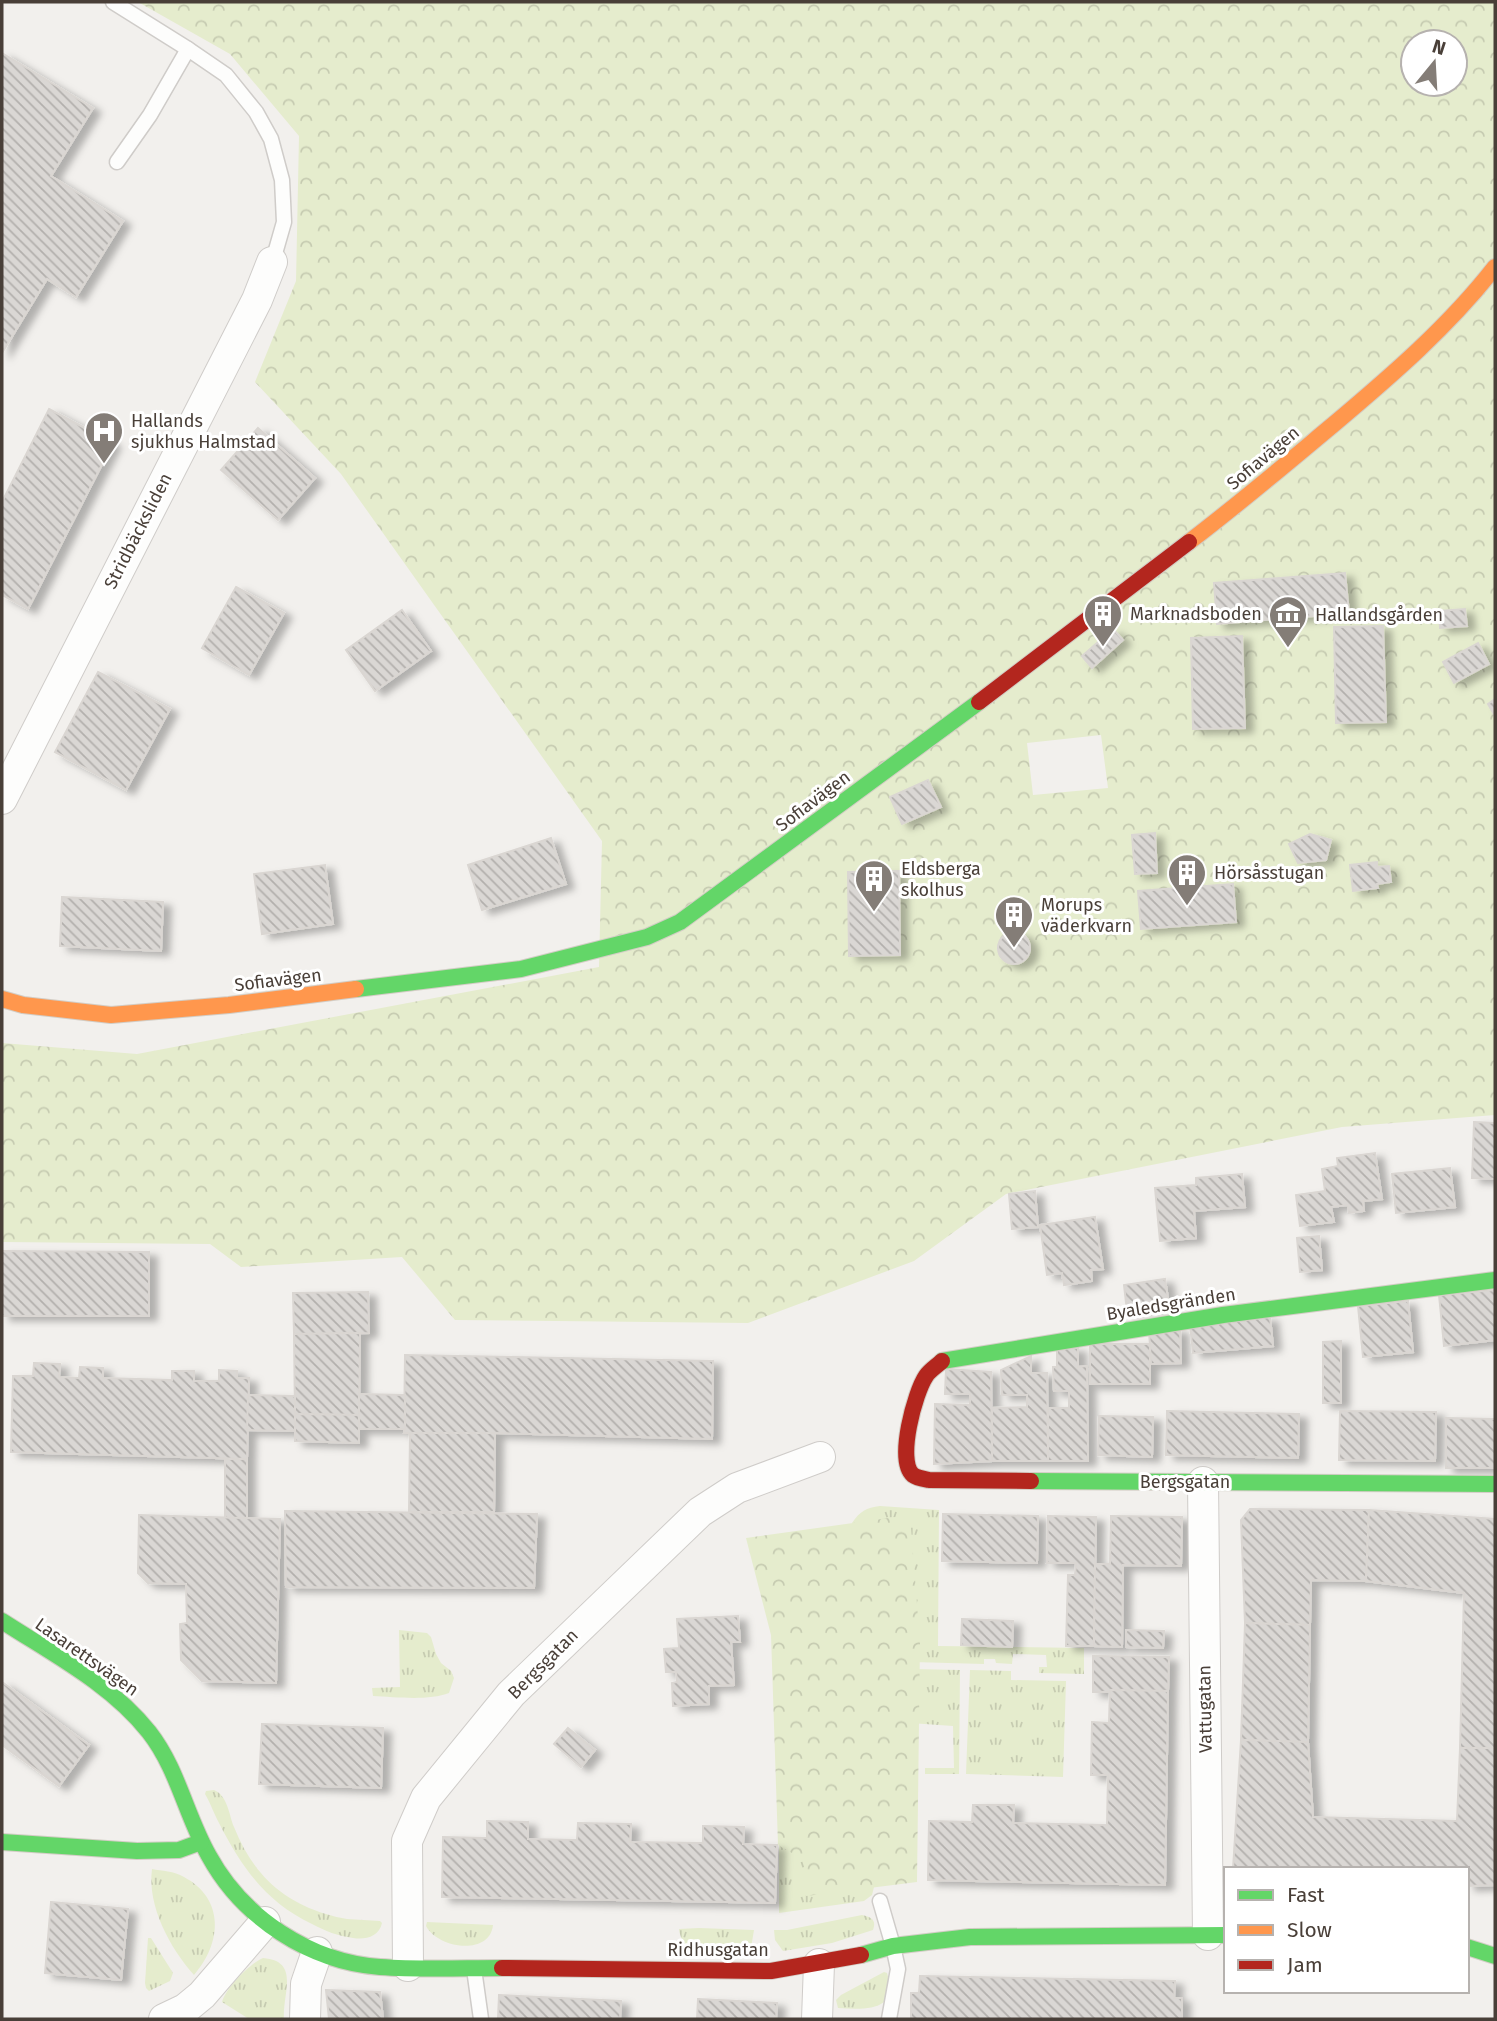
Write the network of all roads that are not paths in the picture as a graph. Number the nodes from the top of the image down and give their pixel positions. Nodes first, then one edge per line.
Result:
1 (113, 2) edge
2 (188, 49) junction
3 (117, 162) dead end
4 (272, 262) junction
5 (1495, 267) edge
6 (230, 353) dead end
7 (2, 799) edge
8 (2, 999) edge
9 (1495, 1280) edge
10 (906, 1439) joint
11 (820, 1457) dead end
12 (1203, 1482) junction
13 (1495, 1484) edge
14 (2, 1621) edge
15 (2, 1842) edge
16 (201, 1842) junction
17 (231, 1888) joint
18 (880, 1901) dead end
19 (265, 1922) junction
20 (1217, 1935) edge
21 (893, 1946) junction
22 (1469, 1948) edge
23 (317, 1952) junction
24 (1495, 1956) edge
25 (818, 1964) junction
26 (408, 1966) junction
27 (474, 1967) junction
28 (164, 2019) edge
29 (304, 2019) edge
30 (481, 2019) edge
31 (817, 2019) edge
32 (888, 2019) edge

1 - 2 lane
2 - 3 lane
2 - 4 lane
4 - 6 lane
4 - 7 street, Stridbäcksliden
5 - 8 street, Sofiavägen
9 - 10 street, Byaledsgränden
10 - 12 street, Bergsgatan
11 - 26 street, Bergsgatan
12 - 13 street, Bergsgatan
12 - 20 street, Vattugatan
14 - 16 street, Lasarettsvägen
15 - 16 street
16 - 17 street, Lasarettsvägen
17 - 19 street, Ridhusgatan
18 - 21 lane
19 - 23 street, Ridhusgatan
19 - 28 street
20 - 21 street, Ridhusgatan
21 - 25 street, Ridhusgatan
21 - 32 lane
22 - 24 street
23 - 26 street, Ridhusgatan
23 - 29 street
25 - 27 street, Ridhusgatan
25 - 31 street
26 - 27 street, Ridhusgatan
27 - 30 lane

